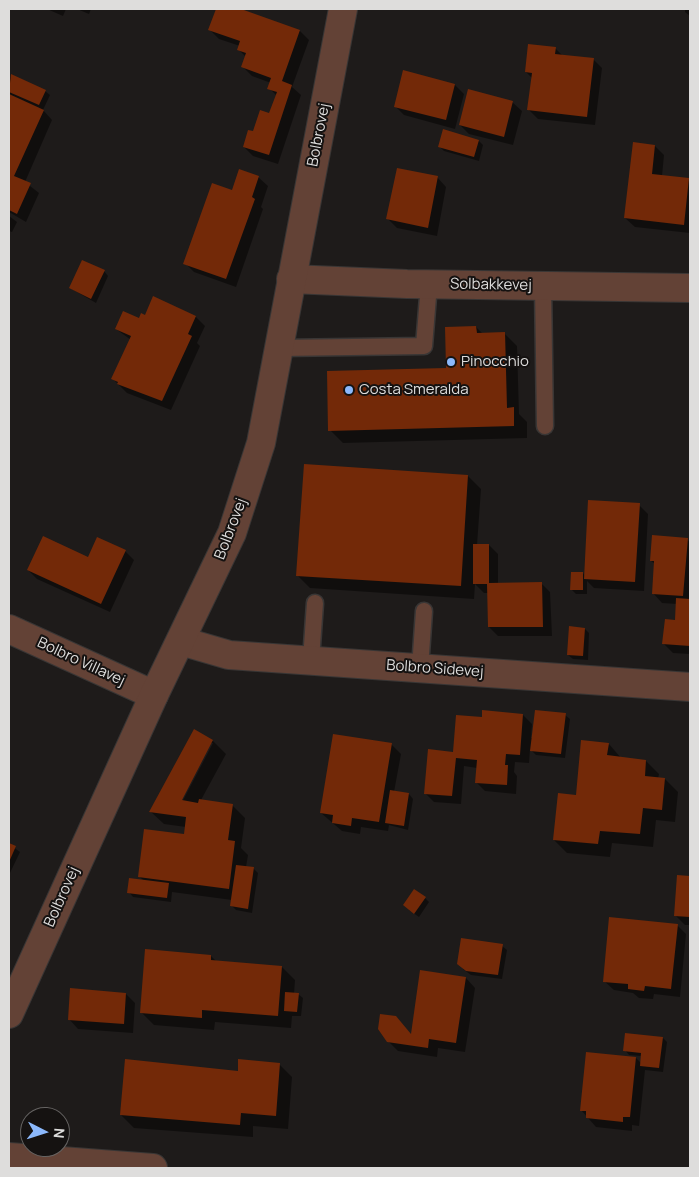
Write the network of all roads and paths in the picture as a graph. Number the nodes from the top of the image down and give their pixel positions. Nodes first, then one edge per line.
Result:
1 (343, 9) edge
2 (291, 279) junction
3 (429, 284) junction
4 (543, 286) junction
5 (690, 288) edge
6 (279, 348) junction
7 (545, 426) dead end
8 (315, 603) dead end
9 (424, 611) dead end
10 (9, 629) edge
11 (181, 641) junction
12 (311, 660) junction
13 (420, 668) junction
14 (690, 687) edge
15 (154, 695) junction
16 (9, 1014) edge
17 (9, 1157) edge
18 (153, 1168) edge

1 - 2 street, Bolbrovej
2 - 3 street, Solbakkevej
2 - 6 street, Bolbrovej
3 - 4 street, Solbakkevej
3 - 6 lane
4 - 5 street, Solbakkevej
4 - 7 lane
6 - 11 street, Bolbrovej
8 - 12 lane
9 - 13 lane
10 - 15 street, Bolbro Villavej
11 - 12 street, Bolbro Sidevej
11 - 15 street, Bolbrovej
12 - 13 street, Bolbro Sidevej
13 - 14 street, Bolbro Sidevej
15 - 16 street, Bolbrovej
17 - 18 street

